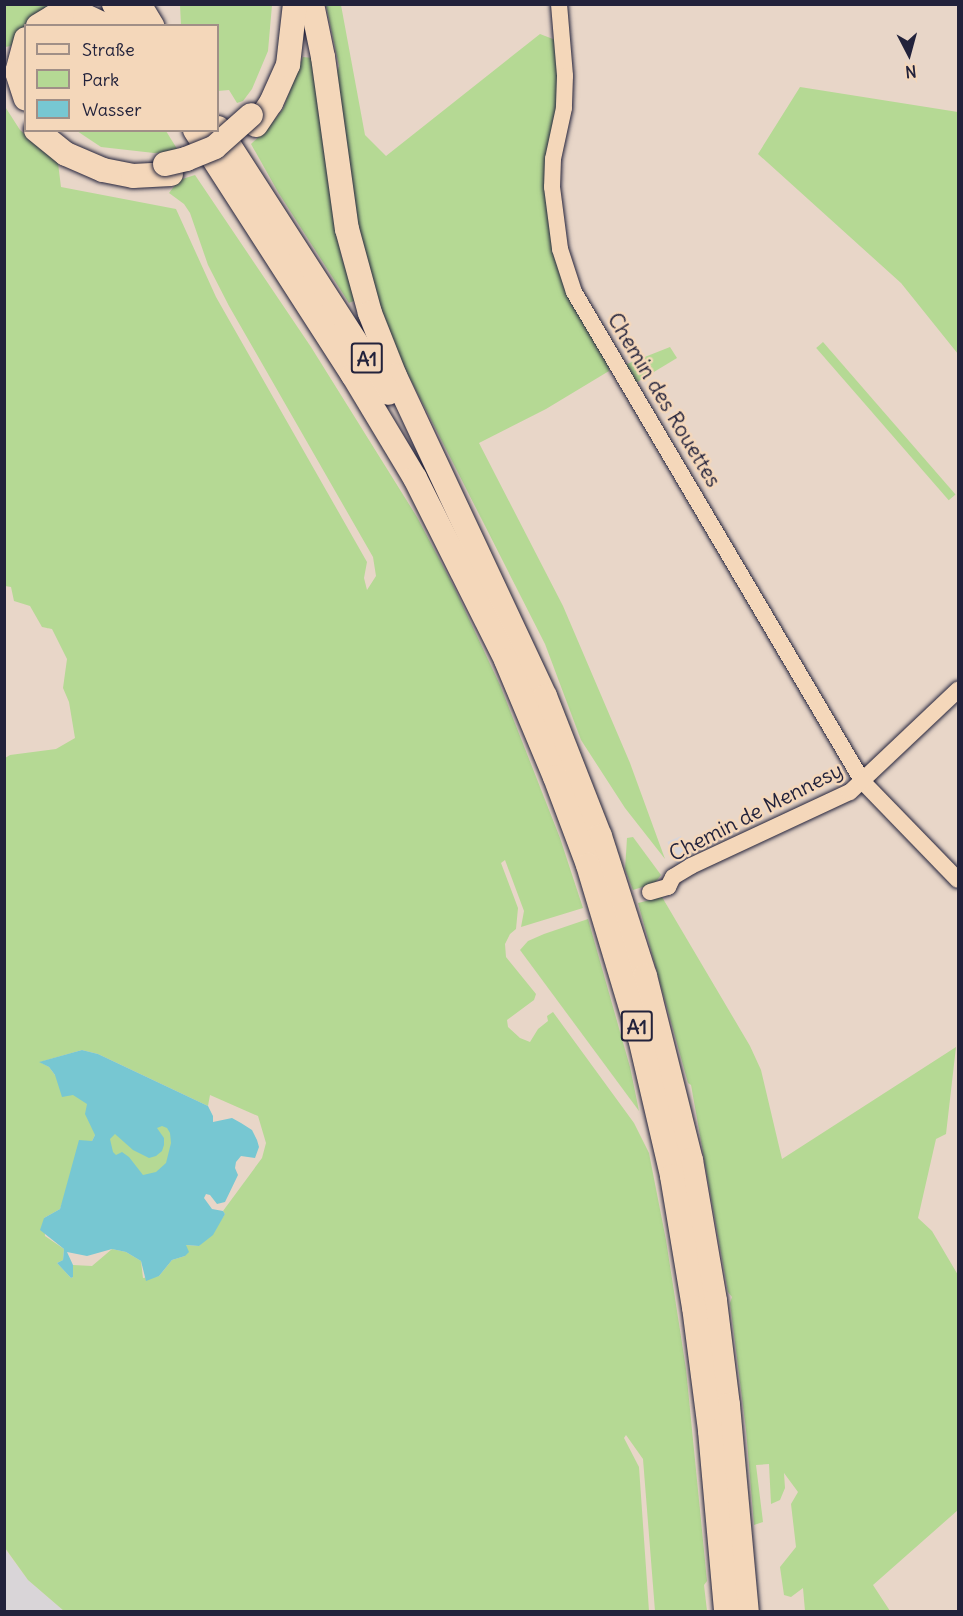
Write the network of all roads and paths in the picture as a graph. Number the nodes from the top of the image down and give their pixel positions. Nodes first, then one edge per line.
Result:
1 (114, 4) edge
2 (139, 4) edge
3 (285, 4) edge
4 (295, 4) edge
5 (312, 4) edge
6 (559, 4) edge
7 (41, 24) edge
8 (102, 24) edge
9 (127, 24) edge
10 (151, 24) edge
11 (24, 46) edge
12 (4, 81) edge
13 (24, 93) edge
14 (24, 115) edge
15 (254, 120) junction
16 (219, 130) edge
17 (38, 132) edge
18 (54, 132) edge
19 (196, 132) edge
20 (168, 169) junction
21 (463, 523) junction
22 (958, 690) edge
23 (863, 782) junction
24 (958, 880) edge
25 (650, 892) dead end
26 (726, 1611) edge
27 (747, 1611) edge

1 - 9 highway
2 - 10 highway
3 - 15 highway
4 - 15 highway
5 - 21 highway
6 - 23 street, Chemin des Rouettes
7 - 8 highway
11 - 13 highway
12 - 14 highway
15 - 20 highway, bridge
16 - 21 highway, A1
17 - 20 highway
18 - 20 highway
19 - 26 highway, A1
21 - 27 highway, A1
22 - 23 street, Chemin de Mennesy
23 - 24 street, Chemin des Rouettes
23 - 25 street, Chemin de Mennesy

